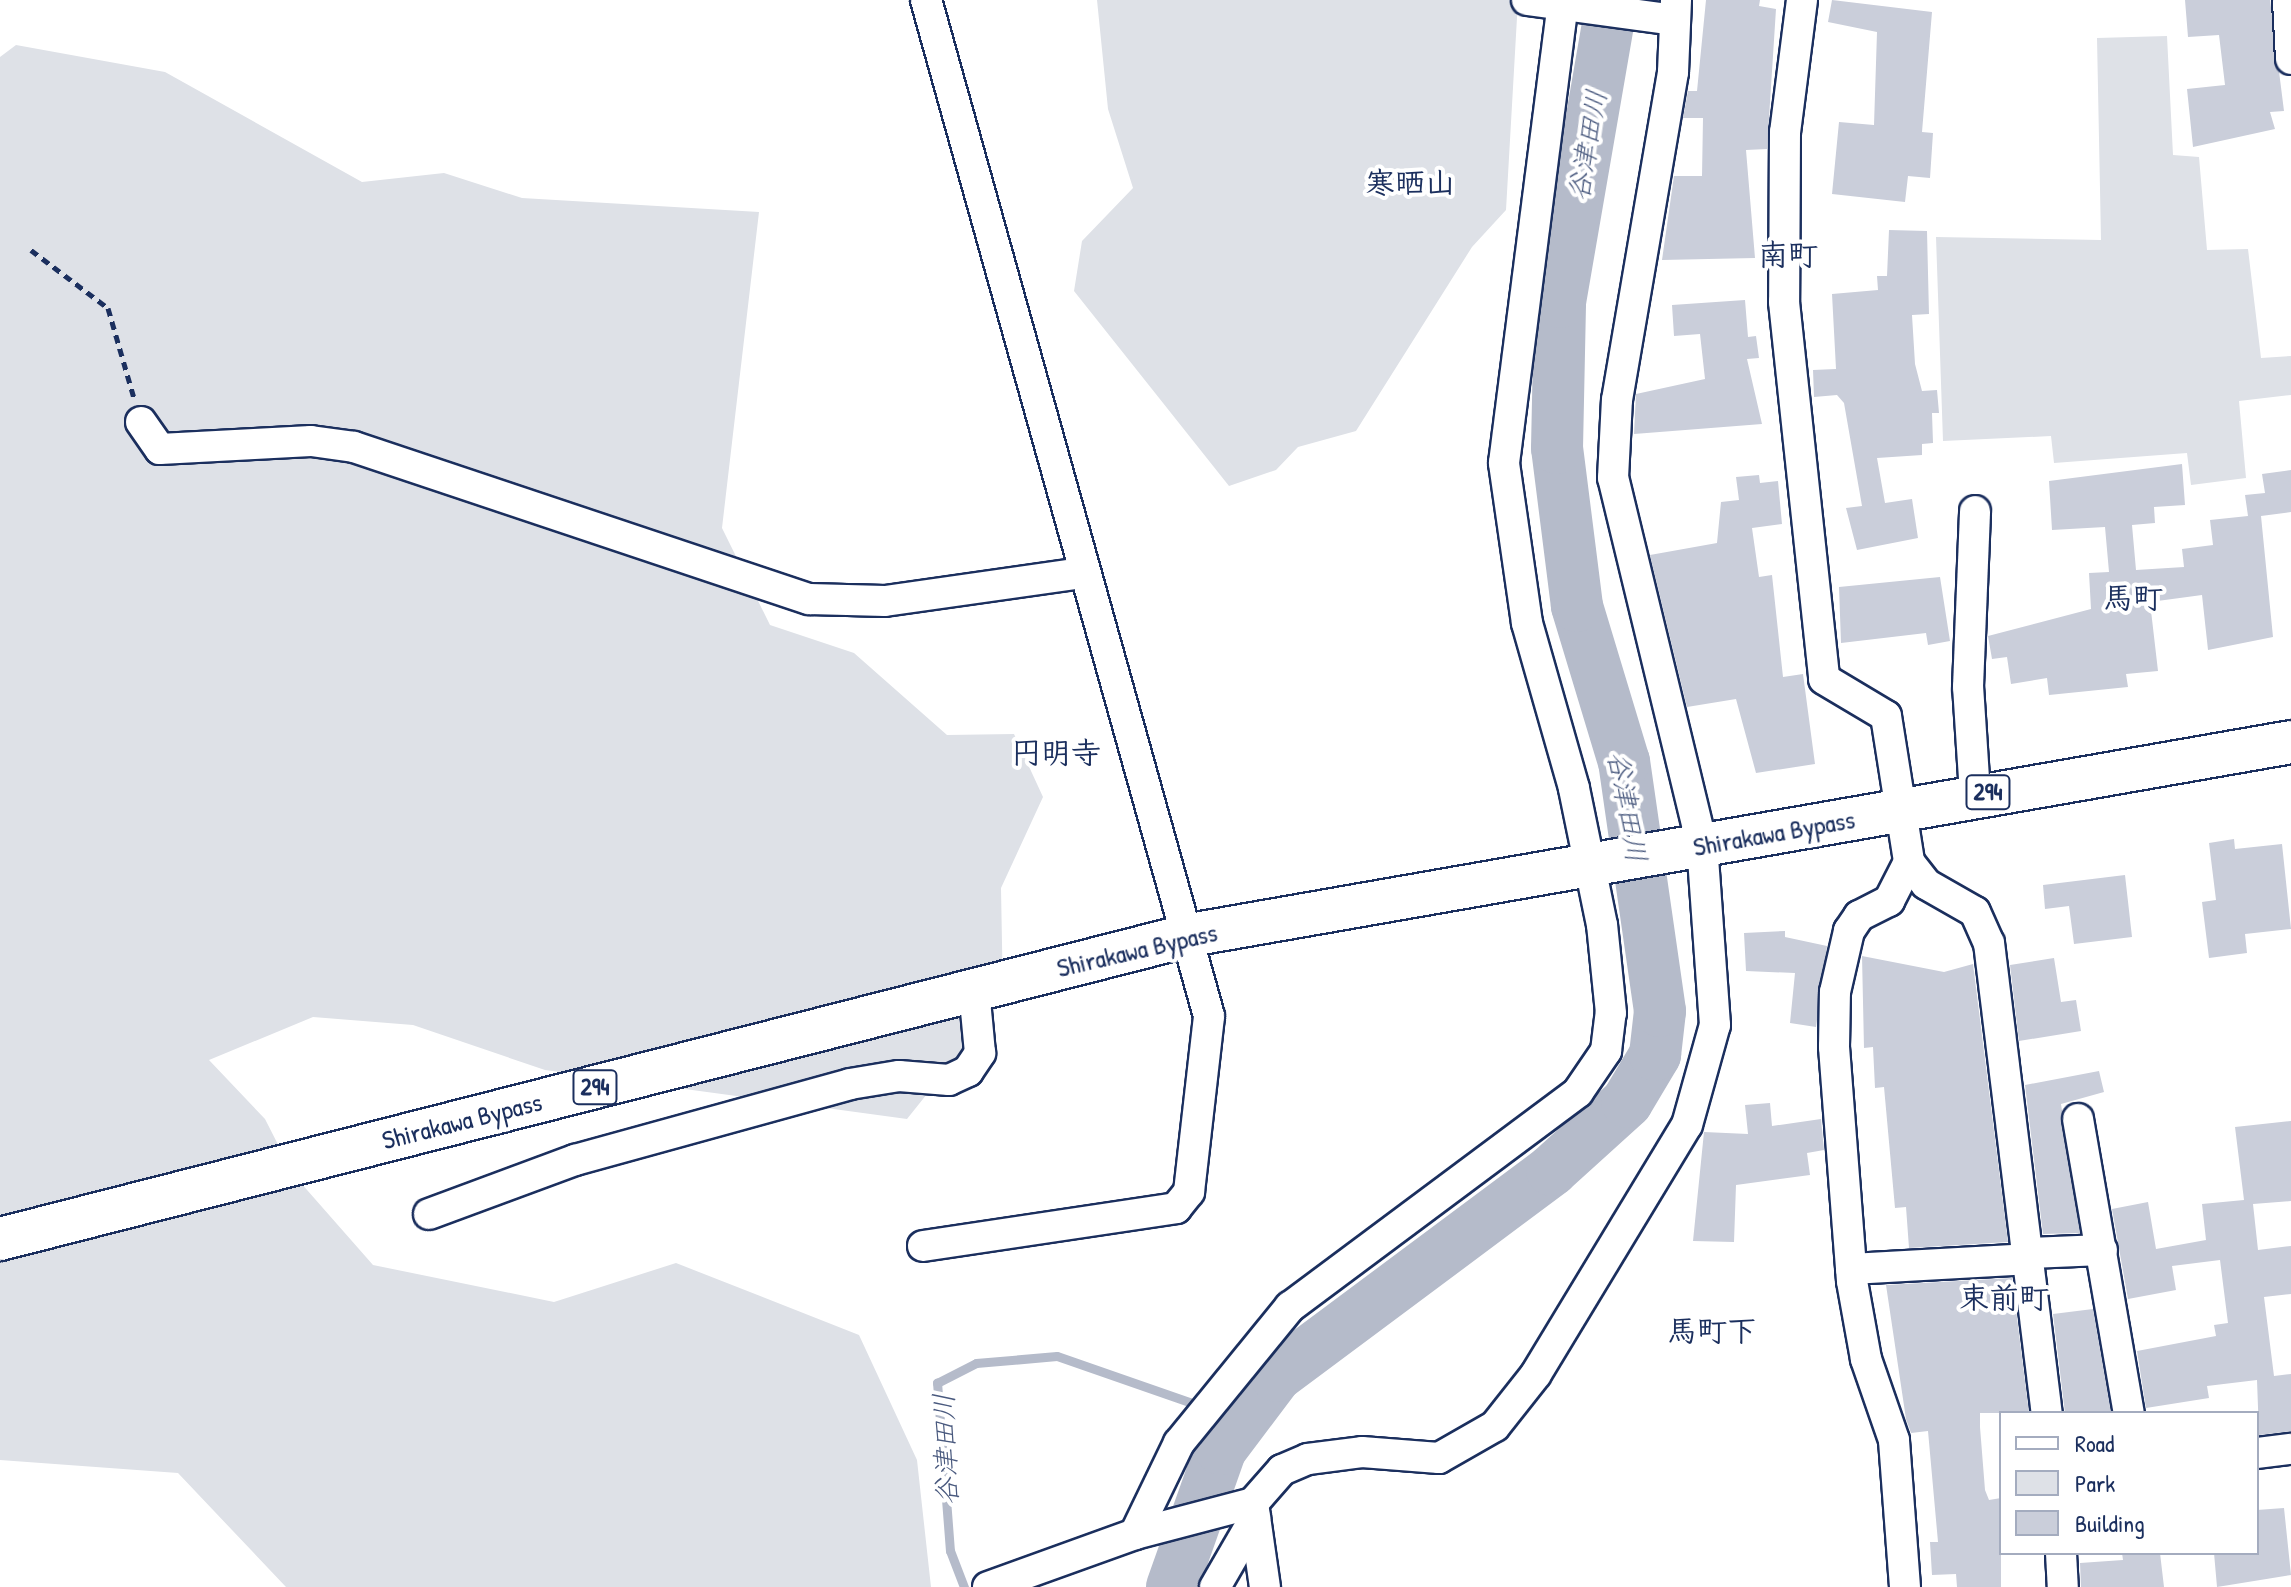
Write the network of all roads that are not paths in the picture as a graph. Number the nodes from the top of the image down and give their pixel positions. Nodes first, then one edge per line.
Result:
1 (926, 0) edge
2 (1527, 0) edge
3 (1802, 0) edge
4 (2288, 0) edge
5 (1568, 5) edge
6 (1675, 10) edge
7 (2291, 59) edge
8 (141, 422) road end
9 (1975, 511) dead end
10 (1081, 573) junction
11 (2291, 742) edge
12 (1975, 794) junction
13 (1903, 810) junction
14 (1694, 846) junction
15 (1909, 862) junction
16 (1595, 863) junction
17 (1190, 935) junction
18 (974, 990) junction
19 (2078, 1119) dead end
20 (429, 1214) dead end
21 (0, 1239) edge
22 (923, 1246) dead end
23 (2102, 1250) junction
24 (2031, 1256) junction
25 (1851, 1269) junction
26 (2047, 1411) edge
27 (2129, 1411) edge
28 (2291, 1449) edge
29 (2259, 1453) edge
30 (1254, 1511) junction
31 (1135, 1534) junction
32 (2061, 1555) edge
33 (996, 1581) edge
34 (1215, 1587) edge
35 (1265, 1587) edge
36 (1905, 1587) edge
37 (2063, 1587) edge

1 - 10 street
2 - 5 street
3 - 13 street
4 - 7 street
5 - 6 street
5 - 16 street
6 - 14 street
8 - 10 street
9 - 12 street
10 - 17 street
11 - 12 highway, Shirakawa Bypass / 294
12 - 13 highway, Shirakawa Bypass / 294
13 - 14 highway, Shirakawa Bypass / 294
13 - 15 street
14 - 16 highway, Shirakawa Bypass / 294
14 - 30 street
15 - 24 street
15 - 25 street
16 - 17 highway, Shirakawa Bypass / 294
16 - 31 street
17 - 18 highway, Shirakawa Bypass / 294
17 - 22 street
18 - 20 street
18 - 21 highway, Shirakawa Bypass / 294
19 - 23 street
23 - 24 street
23 - 27 street
24 - 25 street
24 - 26 street
25 - 36 street
28 - 29 street
30 - 31 street
30 - 34 street
30 - 35 street
31 - 33 street
32 - 37 street

